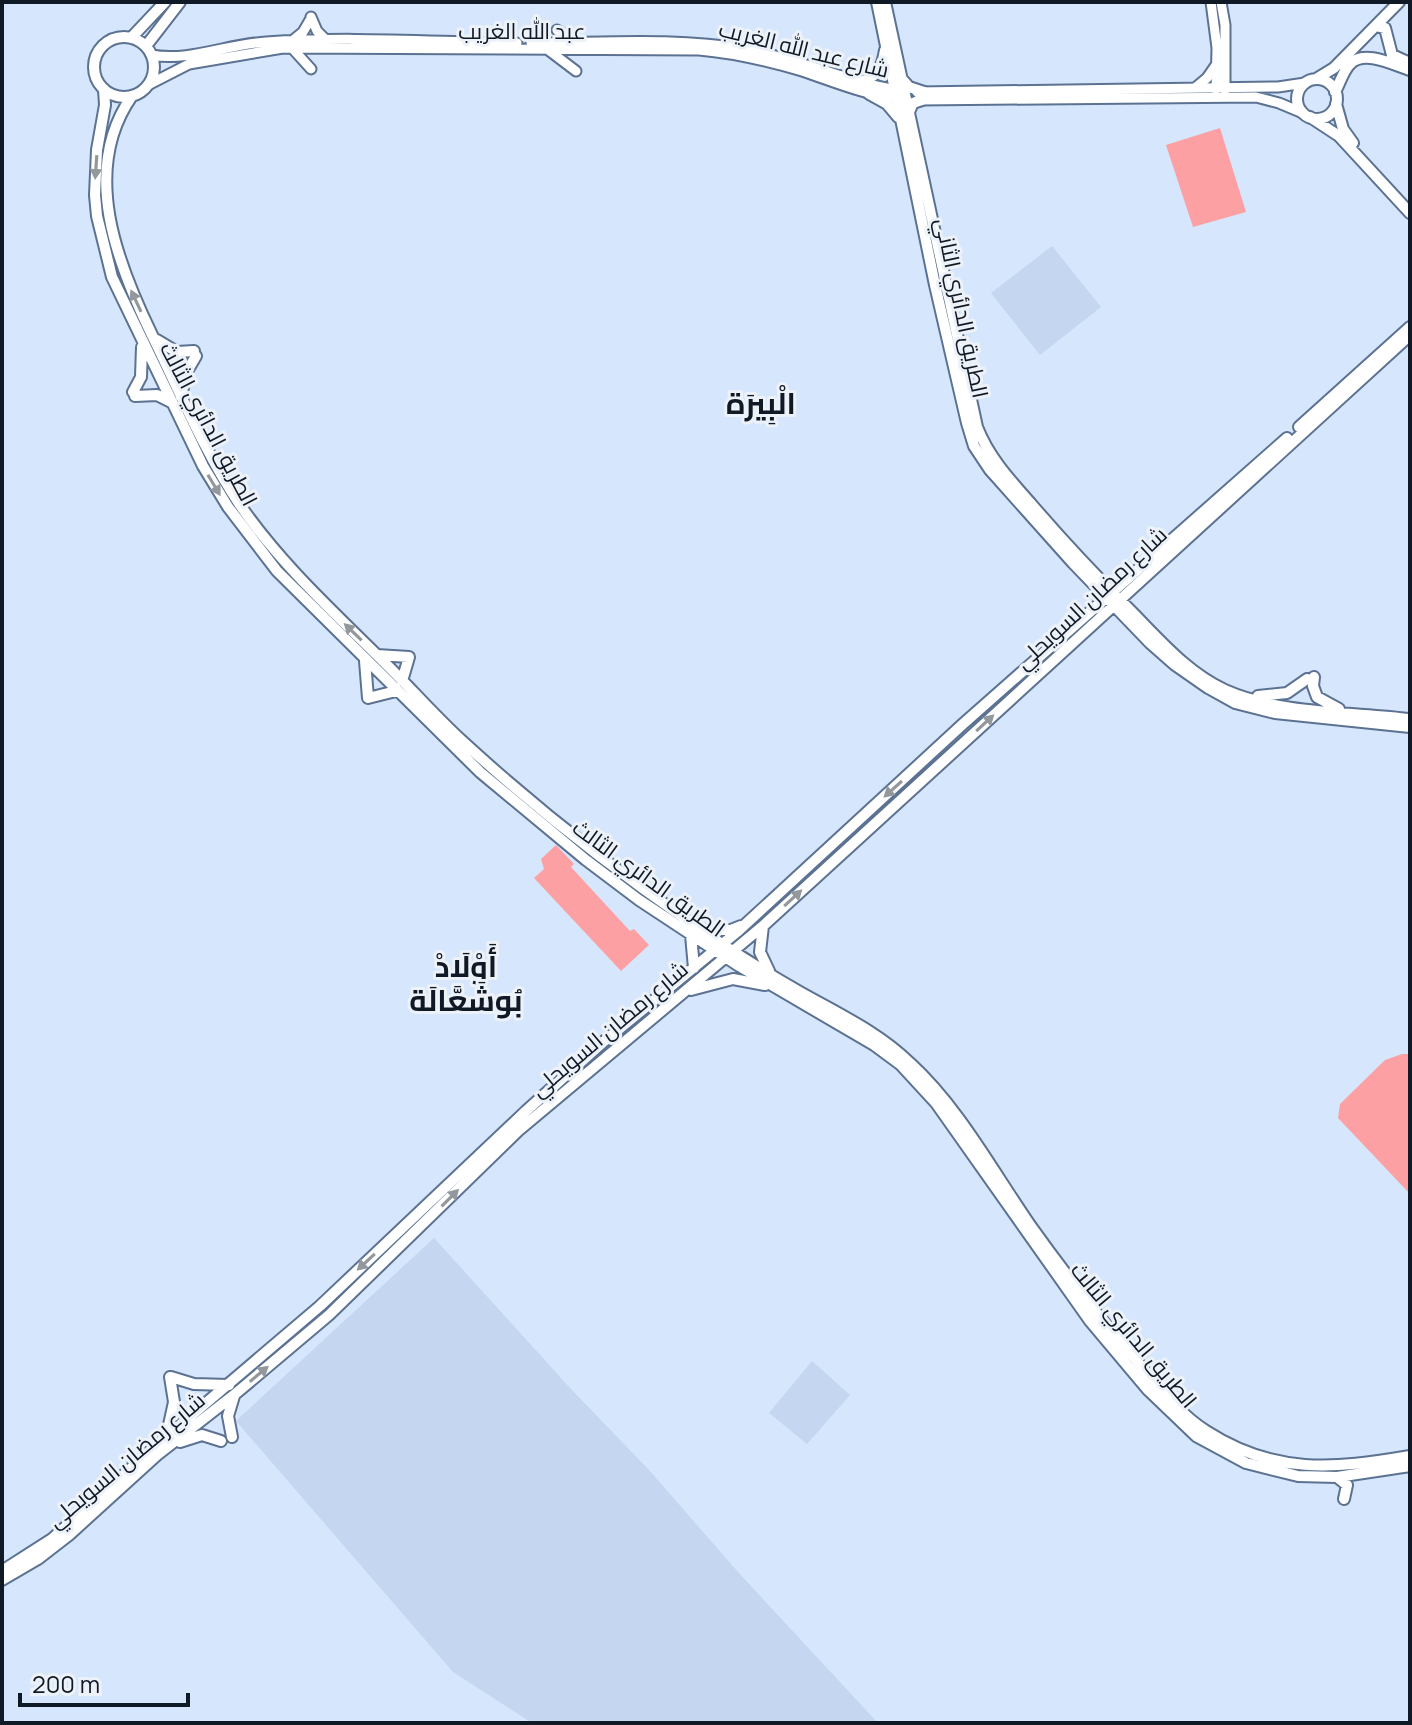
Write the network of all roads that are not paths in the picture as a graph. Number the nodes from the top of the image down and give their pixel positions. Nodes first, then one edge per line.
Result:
1 (165, 2) edge
2 (180, 2) edge
3 (877, 2) edge
4 (885, 2) edge
5 (1211, 2) edge
6 (1221, 2) edge
7 (1399, 2) edge
8 (1376, 26) junction
9 (131, 38) junction
10 (292, 44) junction
11 (328, 44) junction
12 (886, 44) junction
13 (544, 46) junction
14 (585, 46) junction
15 (148, 51) junction
16 (1410, 63) edge
17 (1221, 66) junction
18 (1410, 70) edge
19 (901, 77) junction
20 (1311, 81) junction
21 (857, 83) junction
22 (148, 85) junction
23 (1252, 87) junction
24 (1195, 88) junction
25 (104, 89) junction
26 (1220, 93) junction
27 (869, 94) junction
28 (900, 95) junction
29 (132, 96) junction
30 (923, 96) junction
31 (1336, 98) junction
32 (909, 114) junction
33 (1307, 115) junction
34 (903, 125) junction
35 (1410, 210) edge
36 (1410, 327) edge
37 (1410, 335) edge
38 (153, 336) junction
39 (141, 341) junction
40 (176, 401) junction
41 (1094, 581) junction
42 (1112, 598) junction
43 (1083, 618) junction
44 (377, 655) junction
45 (365, 660) junction
46 (399, 686) junction
47 (1240, 695) junction
48 (1302, 712) junction
49 (1344, 712) junction
50 (1410, 719) edge
51 (1410, 727) edge
52 (746, 923) junction
53 (764, 925) junction
54 (694, 931) junction
55 (719, 947) junction
56 (730, 954) junction
57 (694, 968) junction
58 (770, 973) junction
59 (773, 986) junction
60 (685, 992) junction
61 (232, 1390) junction
62 (168, 1441) junction
63 (1410, 1456) edge
64 (1410, 1466) edge
65 (1337, 1477) junction
66 (1344, 1499) dead end
67 (2, 1571) edge
68 (2, 1580) edge

1 - 9 main road
2 - 15 main road
3 - 12 main road, الطريق الدائري الثاني
4 - 19 main road, الطريق الدائري الثاني
5 - 17 main road
6 - 17 main road
7 - 8 main road
8 - 16 main road
8 - 20 main road
9 - 15 main road
9 - 25 main road
10 - 11 main road
10 - 11 main road
10 - 11 main road
10 - 15 main road
10 - 22 main road
11 - 13 main road
12 - 21 main road
12 - 28 main road, الطريق الدائري الثاني
13 - 14 main road, عبد الله الغريب
13 - 14 main road
13 - 14 main road
14 - 21 main road, شارع عبد الله الغريب
14 - 27 main road, عبد الله الغريب
15 - 22 main road
17 - 23 main road
17 - 24 main road
17 - 26 main road
18 - 31 main road
19 - 28 main road, الطريق الدائري الثاني
19 - 30 main road
20 - 23 main road, شارع عبد الله الغريب
20 - 31 main road
20 - 33 main road
21 - 28 main road, شارع عبد الله الغريب
22 - 29 main road
23 - 26 main road, شارع عبد الله الغريب
24 - 26 main road, شارع عبد الله الغريب
24 - 30 main road, شارع عبد الله الغريب
25 - 29 main road
25 -> 39 main road, الطريق الدائري الثالث
26 - 30 main road, شارع عبد الله الغريب
26 - 33 main road, شارع عبد الله الغريب
27 - 28 main road, عبد الله الغريب
27 - 34 main road
28 - 30 main road, شارع عبد الله الغريب
28 - 32 main road, الطريق الدائري الثاني
28 - 34 main road, الطريق الدائري الثاني
38 -> 29 main road, الطريق الدائري الثالث
30 - 32 main road
31 - 33 main road
31 - 35 main road
32 - 41 main road, الطريق الدائري الثاني
33 - 35 main road
34 - 41 main road, الطريق الدائري الثاني
36 - 42 main road, شارع رمضان السويحلي
37 - 42 main road, شارع رمضان السويحلي
38 - 40 main road, الطريق الدائري الثالث
38 - 40 main road
39 - 40 main road, الطريق الدائري الثالث
39 - 40 main road
44 -> 40 main road, الطريق الدائري الثالث
40 -> 45 main road, الطريق الدائري الثالث
41 - 42 main road
41 - 43 main road
42 - 43 main road, شارع رمضان السويحلي
42 - 47 main road
42 - 48 main road
53 -> 42 main road, شارع رمضان السويحلي
43 -> 52 main road, شارع رمضان السويحلي
44 - 46 main road, الطريق الدائري الثالث
44 - 46 main road
45 - 46 main road, الطريق الدائري الثالث
45 - 46 main road
46 - 54 main road, الطريق الدائري الثالث
47 - 48 main road
47 - 49 main road
48 - 49 main road
48 - 51 main road
49 - 50 main road
52 - 54 main road
52 - 55 main road, شارع رمضان السويحلي
53 - 56 main road, شارع رمضان السويحلي
53 - 58 main road
54 - 55 main road, الطريق الدائري الثالث
54 - 57 main road
55 - 56 main road, الطريق الدائري الثالث
55 - 57 main road, شارع رمضان السويحلي
56 - 58 main road, الطريق الدائري الثالث
56 - 59 main road, الطريق الدائري الثالث
56 - 60 main road, شارع رمضان السويحلي
57 -> 61 main road, شارع رمضان السويحلي
58 - 63 main road, الطريق الدائري الثالث
59 - 60 main road
59 - 65 main road, الطريق الدائري الثالث
61 -> 60 main road, شارع رمضان السويحلي
61 - 62 main road, شارع رمضان السويحلي
61 - 62 main road
61 - 62 main road
62 - 67 main road, شارع رمضان السويحلي
62 - 68 main road, شارع رمضان السويحلي
64 - 65 main road, الطريق الدائري الثالث
65 - 66 main road

